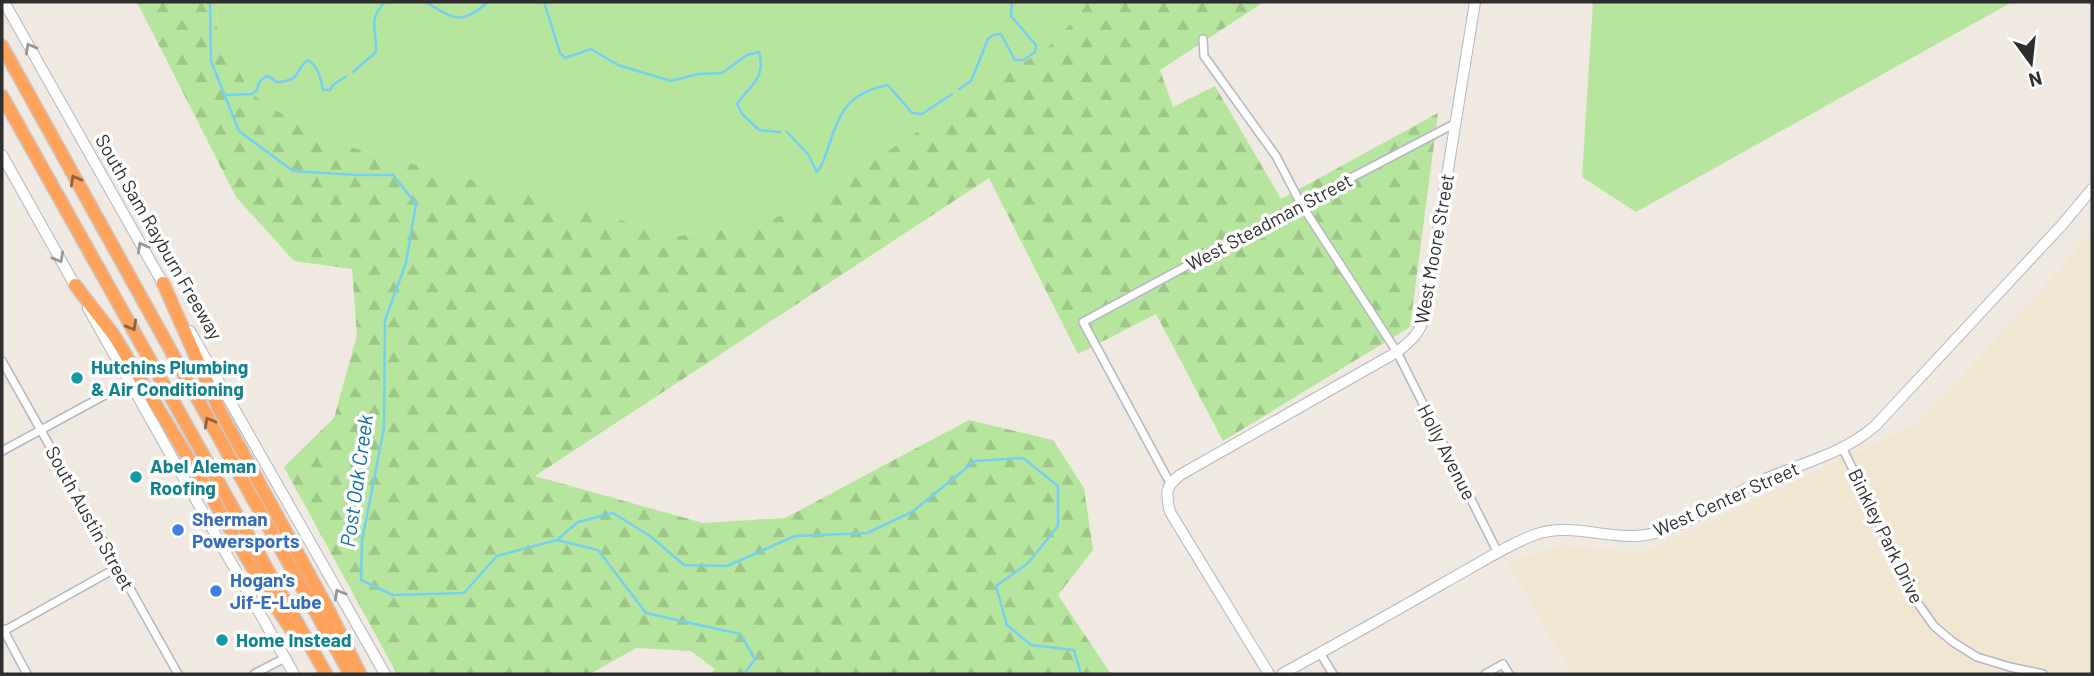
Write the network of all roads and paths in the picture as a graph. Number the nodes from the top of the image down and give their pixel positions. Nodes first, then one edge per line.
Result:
1 (4, 2) edge
2 (1475, 2) edge
3 (1203, 39) dead end
4 (2, 46) edge
5 (2, 96) edge
6 (1456, 123) junction
7 (2, 155) edge
8 (2092, 189) edge
9 (1301, 204) junction
10 (163, 283) junction
11 (75, 285) junction
12 (1397, 352) junction
13 (2, 361) edge
14 (129, 382) junction
15 (40, 429) junction
16 (1843, 449) junction
17 (2, 451) edge
18 (1170, 483) junction
19 (1498, 553) junction
20 (118, 567) junction
21 (2, 630) edge
22 (1320, 653) junction
23 (285, 658) junction
24 (27, 674) edge
25 (178, 674) edge
26 (254, 674) edge
27 (294, 674) edge
28 (324, 674) edge
29 (350, 674) edge
30 (360, 674) edge
31 (385, 674) edge
32 (1269, 674) edge
33 (1282, 674) edge
34 (1333, 674) edge
35 (1485, 674) edge
36 (1509, 674) edge
37 (2043, 674) edge

10 -> 1 street, South Sam Rayburn Freeway
2 - 6 street, West Moore Street
3 - 9 street, Holly Avenue
29 -> 4 highway
5 -> 28 highway
6 - 9 street, West Steadman Street
6 - 12 street, West Moore Street
7 -> 11 street
8 - 16 street, West Center Street
9 - 12 street, Holly Avenue
9 - 18 street, West Steadman Street
10 - 30 highway
31 -> 10 street, South Sam Rayburn Freeway
11 - 14 street
11 - 28 highway
12 - 18 street, West Moore Street
12 - 19 street, Holly Avenue
13 - 15 street, South Austin Street
14 - 15 street
14 - 23 street
15 - 17 street
15 - 20 street, South Austin Street
16 - 19 street, West Center Street
16 - 37 street, Binkley Park Drive
18 - 32 street
19 - 22 street, West Center Street
20 - 21 street
20 - 25 street, South Austin Street
21 - 24 street
22 - 33 street, West Center Street
22 - 34 street
23 - 26 street
23 - 27 street
35 - 36 street

